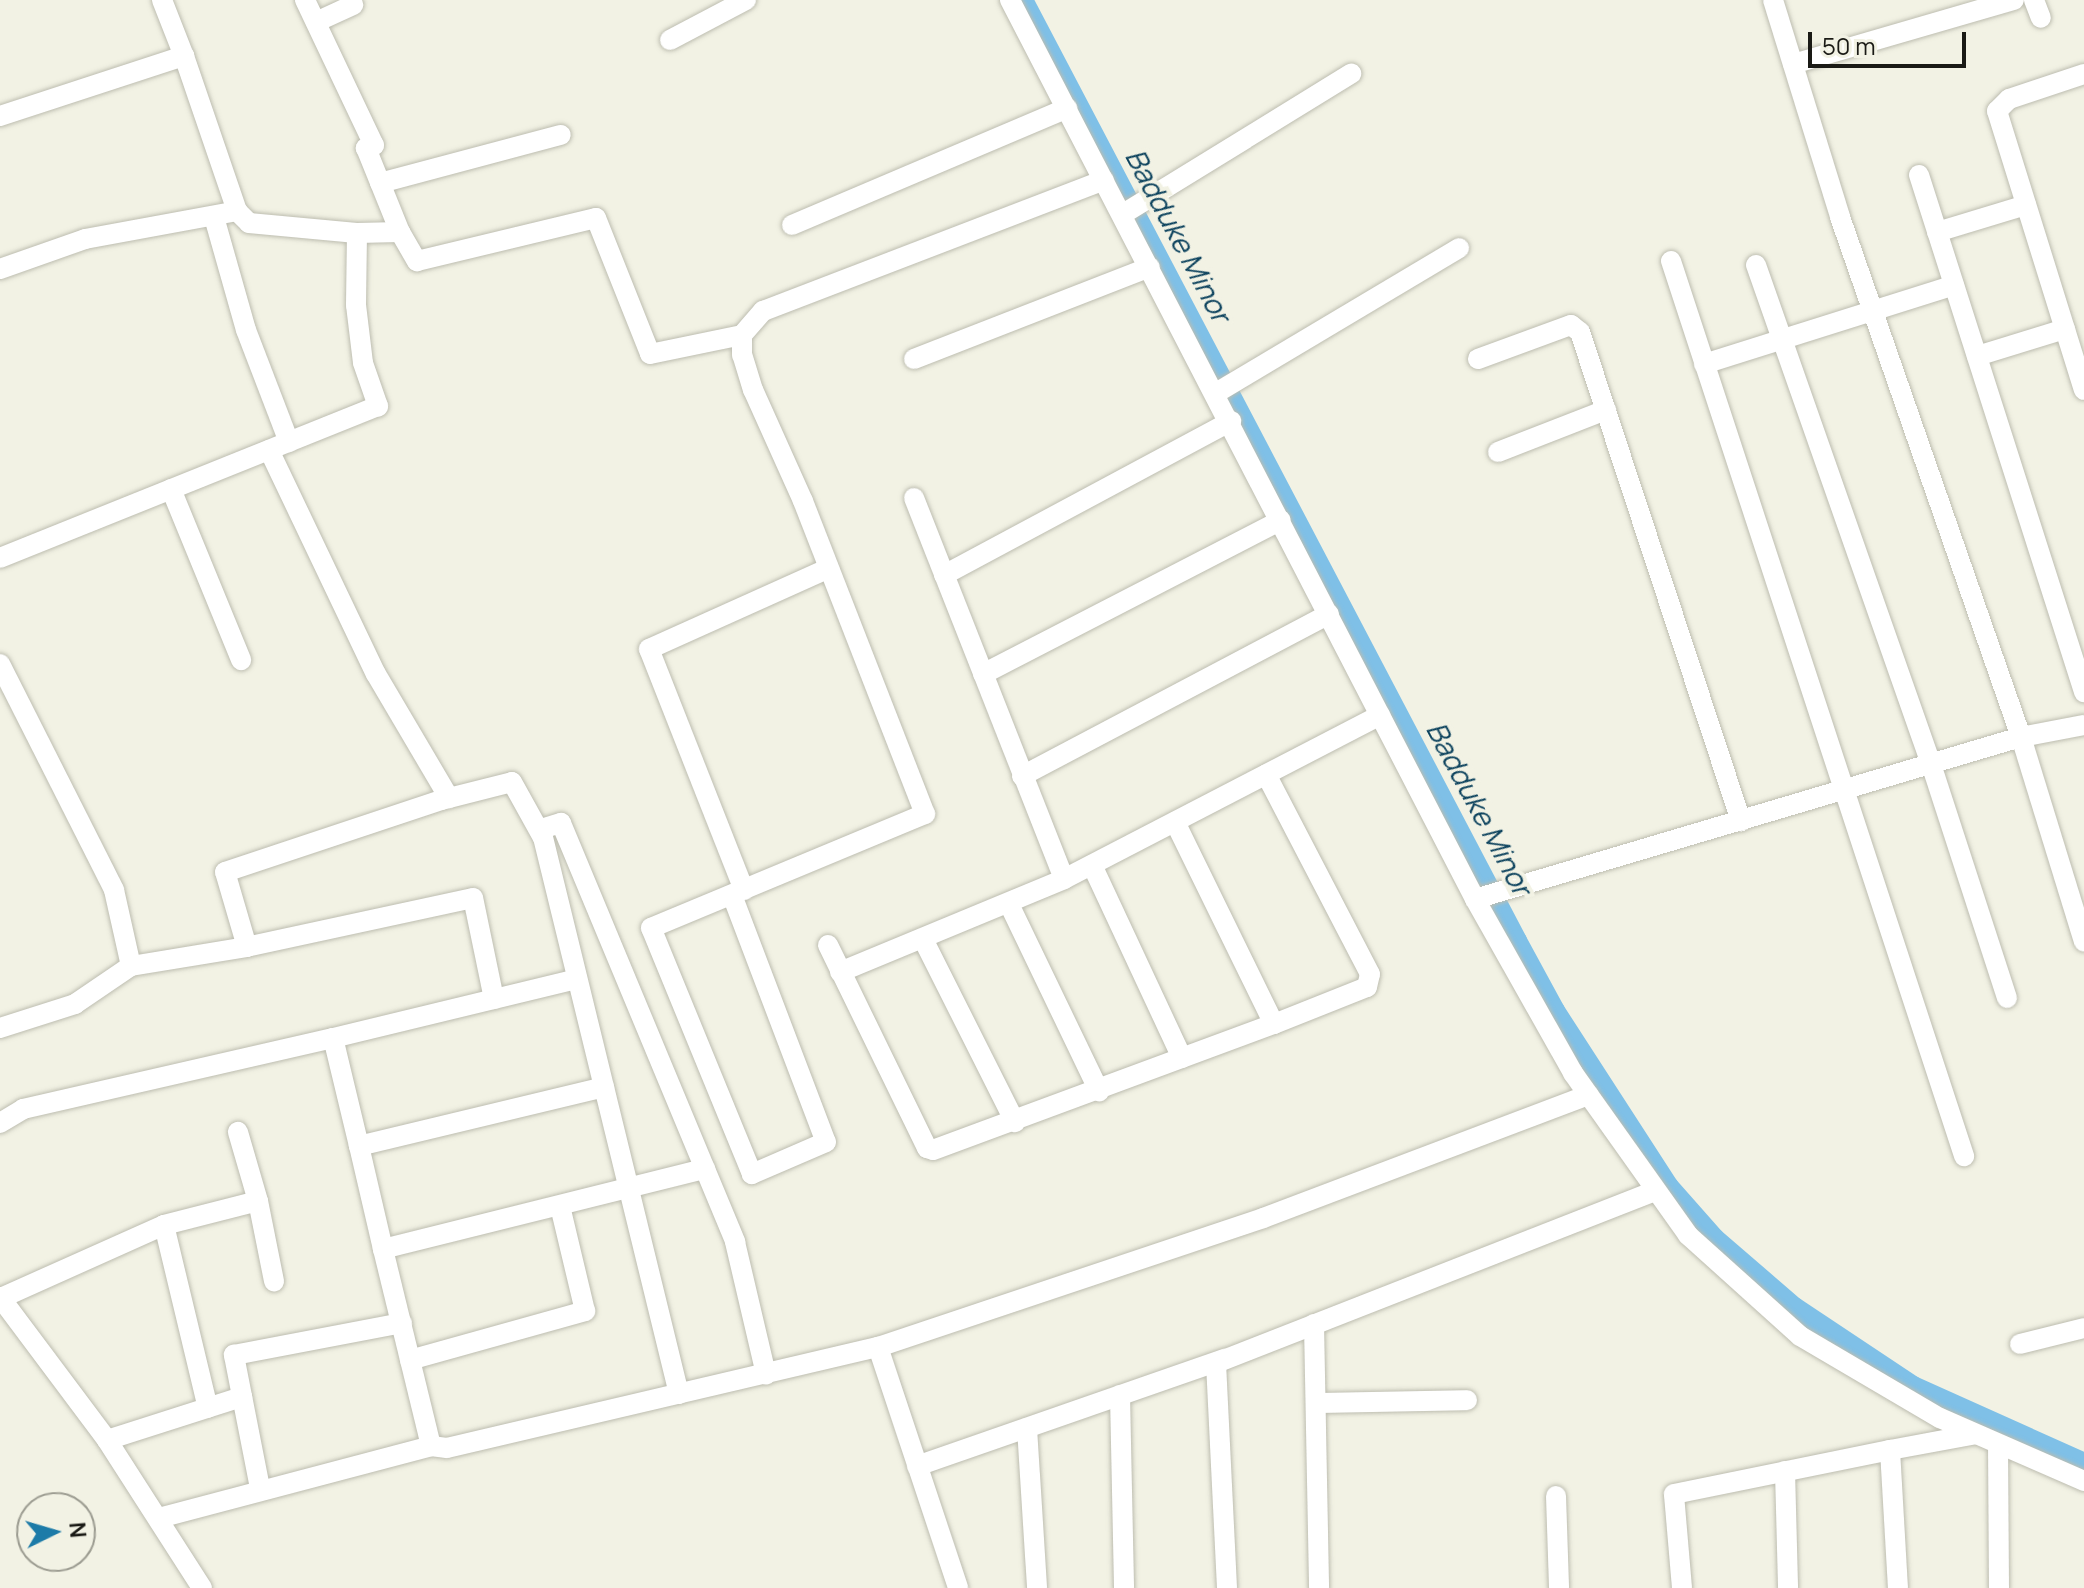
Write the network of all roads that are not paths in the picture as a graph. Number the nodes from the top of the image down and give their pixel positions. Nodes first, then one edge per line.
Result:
1 (162, 0) edge
2 (305, 0) edge
3 (746, 0) edge
4 (1010, 0) edge
5 (1773, 0) edge
6 (2014, 0) edge
7 (353, 5) dead end
8 (316, 22) junction
9 (670, 40) dead end
10 (184, 56) junction
11 (1793, 64) junction
12 (1351, 74) dead end
13 (2084, 74) edge
14 (1067, 108) junction
15 (0, 116) edge
16 (561, 135) dead end
17 (1919, 175) dead end
18 (1104, 180) junction
19 (380, 183) junction
20 (2026, 205) junction
21 (237, 211) junction
22 (1123, 214) junction
23 (214, 217) junction
24 (792, 225) dead end
25 (400, 232) junction
26 (1937, 232) junction
27 (357, 233) junction
28 (1459, 248) dead end
29 (1671, 261) dead end
30 (1756, 265) dead end
31 (1150, 267) junction
32 (0, 269) edge
33 (1954, 285) junction
34 (1873, 312) junction
35 (2065, 329) junction
36 (742, 335) junction
37 (1782, 340) junction
38 (1977, 356) junction
39 (914, 359) dead end
40 (1478, 359) dead end
41 (1704, 364) junction
42 (2084, 390) edge
43 (1216, 393) junction
44 (1606, 410) junction
45 (1231, 421) junction
46 (289, 442) junction
47 (269, 450) junction
48 (1498, 452) dead end
49 (171, 489) junction
50 (914, 498) dead end
51 (1281, 520) junction
52 (0, 558) edge
53 (829, 568) junction
54 (944, 575) junction
55 (1329, 614) junction
56 (241, 660) dead end
57 (0, 664) edge
58 (983, 674) junction
59 (2084, 692) edge
60 (1380, 715) junction
61 (2084, 725) edge
62 (2021, 737) junction
63 (1931, 764) junction
64 (1266, 774) junction
65 (1022, 776) junction
66 (1842, 791) junction
67 (449, 798) junction
68 (1741, 821) junction
69 (1175, 822) junction
70 (543, 838) junction
71 (1092, 865) junction
72 (1064, 879) junction
73 (738, 892) junction
74 (1476, 899) junction
75 (1009, 904) junction
76 (923, 939) junction
77 (2084, 942) edge
78 (828, 945) dead end
79 (247, 947) junction
80 (131, 966) junction
81 (840, 972) junction
82 (577, 979) junction
83 (2007, 998) dead end
84 (494, 999) junction
85 (1274, 1024) junction
86 (0, 1028) edge
87 (333, 1038) junction
88 (1182, 1058) junction
89 (604, 1087) junction
90 (1099, 1091) junction
91 (1589, 1095) junction
92 (1015, 1122) junction
93 (0, 1123) edge
94 (238, 1132) dead end
95 (359, 1146) junction
96 (1964, 1156) dead end
97 (705, 1169) junction
98 (629, 1188) junction
99 (1656, 1191) junction
100 (258, 1201) junction
101 (560, 1206) junction
102 (164, 1225) junction
103 (383, 1249) junction
104 (274, 1281) dead end
105 (0, 1297) edge
106 (402, 1323) junction
107 (1314, 1324) junction
108 (2084, 1328) edge
109 (2020, 1344) dead end
110 (878, 1347) junction
111 (1225, 1359) junction
112 (410, 1360) junction
113 (766, 1374) junction
114 (679, 1394) junction
115 (1120, 1395) junction
116 (242, 1397) junction
117 (1467, 1400) dead end
118 (1316, 1403) junction
119 (208, 1408) junction
120 (1027, 1428) junction
121 (1976, 1434) junction
122 (107, 1440) junction
123 (1998, 1445) junction
124 (431, 1446) junction
125 (1890, 1450) junction
126 (917, 1466) junction
127 (1785, 1471) junction
128 (2084, 1481) edge
129 (260, 1488) junction
130 (1556, 1496) dead end
131 (159, 1518) junction
132 (202, 1588) edge
133 (958, 1588) edge
134 (1037, 1588) edge
135 (1124, 1588) edge
136 (1227, 1588) edge
137 (1319, 1588) edge
138 (1559, 1588) edge
139 (1682, 1588) edge
140 (1788, 1588) edge
141 (1898, 1588) edge
142 (1999, 1588) edge

1 - 10 street
2 - 8 street
3 - 9 street
4 - 14 street
5 - 11 street
6 - 11 street
7 - 8 street
8 - 19 street
10 - 15 street
10 - 21 street
11 - 34 street
12 - 22 street
13 - 20 street
14 - 18 street
14 - 24 street
16 - 19 street
17 - 26 street
18 - 22 street
18 - 36 street
19 - 25 street
20 - 26 street
20 - 35 street
21 - 23 street
21 - 27 street
22 - 31 street
23 - 32 street
23 - 46 street
25 - 27 street
25 - 36 street
26 - 33 street
27 - 46 street
28 - 43 street
29 - 41 street
30 - 37 street
31 - 39 street
31 - 43 street
33 - 34 street
33 - 38 street
34 - 37 street
34 - 62 street
35 - 38 street
35 - 42 street
36 - 53 street
37 - 41 street
37 - 63 street
38 - 59 street
40 - 44 street
41 - 66 street
43 - 45 street
44 - 48 street
44 - 68 street
45 - 51 street
45 - 54 street
46 - 47 street
47 - 49 street
47 - 67 street
49 - 52 street
49 - 56 street
50 - 54 street
51 - 55 street
51 - 58 street
53 - 73 street
53 - 73 street
54 - 58 street
55 - 60 street
55 - 65 street
57 - 80 street
58 - 65 street
60 - 64 street
60 - 74 street
61 - 62 street
62 - 63 street
62 - 77 street
63 - 66 street
63 - 83 street
64 - 69 street
64 - 85 street
65 - 72 street
66 - 68 street
66 - 96 street
67 - 70 street
67 - 79 street
68 - 74 street
69 - 71 street
69 - 85 street
70 - 82 street
70 - 97 street
71 - 72 street
71 - 88 street
72 - 75 street
73 - 73 street
74 - 91 street
75 - 76 street
75 - 90 street
76 - 81 street
76 - 92 street
78 - 81 street
79 - 80 street
79 - 84 street
80 - 86 street
81 - 92 street
82 - 84 street
82 - 89 street
84 - 87 street
85 - 88 street
87 - 93 street
87 - 95 street
88 - 90 street
89 - 95 street
89 - 98 street
90 - 92 street
91 - 99 street
91 - 110 street
94 - 100 street
95 - 103 street
97 - 98 street
97 - 113 street
98 - 101 street
98 - 114 street
99 - 107 street
99 - 121 street
100 - 102 street
100 - 104 street
101 - 103 street
101 - 112 street
102 - 105 street
102 - 119 street
103 - 106 street
105 - 122 street
106 - 112 street
106 - 116 street
107 - 111 street
107 - 118 street
108 - 109 street
110 - 113 street
110 - 126 street
111 - 115 street
111 - 136 street
112 - 124 street
113 - 114 street
114 - 124 street
115 - 120 street
115 - 135 street
116 - 119 street
116 - 129 street
117 - 118 street
118 - 137 street
119 - 122 street
120 - 126 street
120 - 134 street
121 - 123 street
121 - 125 street
122 - 131 street
123 - 128 street
123 - 142 street
124 - 129 street
125 - 127 street
125 - 141 street
126 - 133 street
127 - 139 street
127 - 140 street
129 - 131 street
130 - 138 street
131 - 132 street

